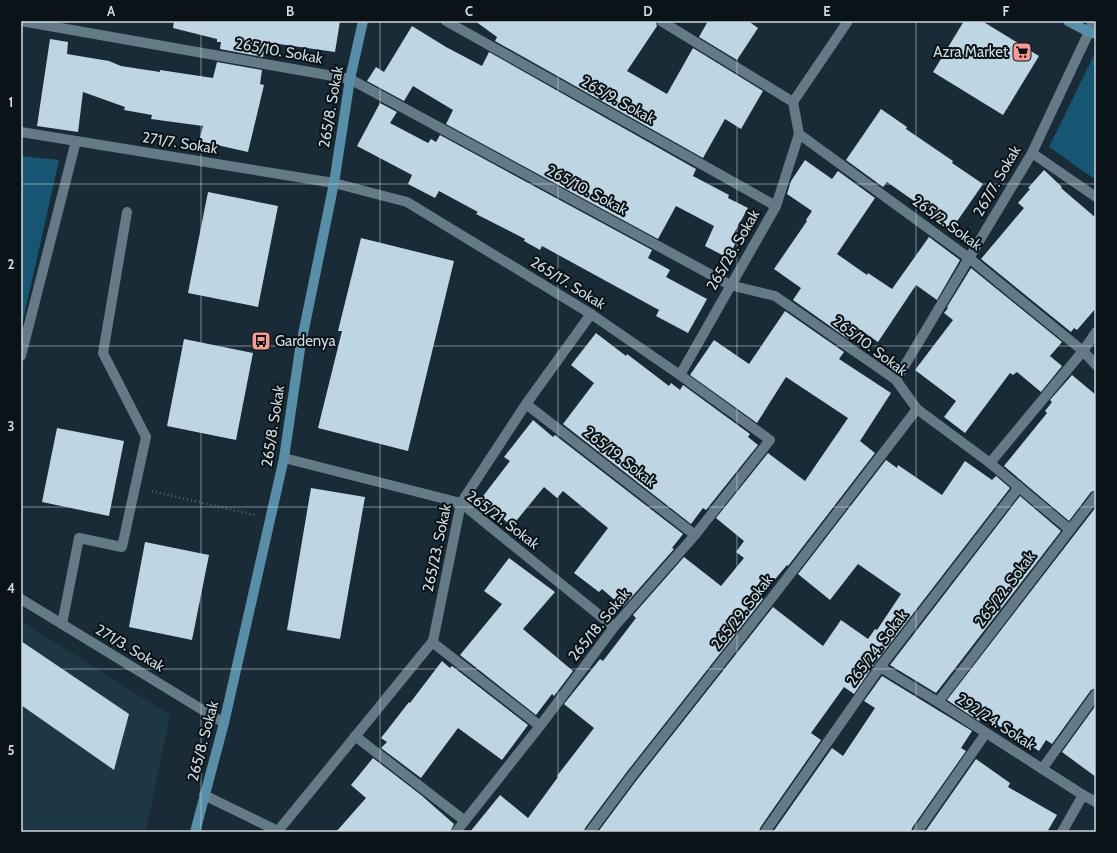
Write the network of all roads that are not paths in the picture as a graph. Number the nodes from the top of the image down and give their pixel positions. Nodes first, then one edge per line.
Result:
1 (21, 21) edge
2 (363, 21) edge
3 (446, 21) edge
4 (661, 21) edge
5 (848, 21) edge
6 (1068, 21) edge
7 (1093, 21) edge
8 (1092, 33) edge
9 (350, 79) junction
10 (793, 102) junction
11 (21, 132) edge
12 (799, 134) junction
13 (76, 141) junction
14 (1032, 153) junction
15 (334, 183) junction
16 (1096, 197) edge
17 (776, 206) junction
18 (127, 212) dead end
19 (969, 258) junction
20 (730, 285) junction
21 (591, 314) junction
22 (1096, 332) edge
23 (23, 340) edge
24 (1083, 351) junction
25 (21, 356) edge
26 (1096, 365) edge
27 (680, 375) junction
28 (896, 380) junction
29 (526, 404) junction
30 (917, 409) junction
31 (770, 440) joint
32 (284, 458) junction
33 (990, 462) junction
34 (1019, 487) junction
35 (1096, 496) edge
36 (461, 503) junction
37 (1069, 529) junction
38 (695, 535) junction
39 (21, 599) edge
40 (62, 624) junction
41 (614, 627) junction
42 (432, 642) junction
43 (880, 667) junction
44 (1096, 694) edge
45 (938, 702) junction
46 (224, 723) junction
47 (540, 726) junction
48 (986, 733) junction
49 (355, 736) junction
50 (1042, 769) junction
51 (204, 795) junction
52 (1083, 795) junction
53 (1096, 802) edge
54 (465, 820) junction
55 (279, 831) edge
56 (195, 832) edge
57 (456, 832) edge
58 (590, 832) edge
59 (765, 832) edge
60 (917, 832) edge
61 (1062, 832) edge

1 - 9 street, 265/10. Sokak
2 - 9 street, 265/8. Sokak
3 - 17 street, 265/9. Sokak
4 - 10 street
5 - 10 street
6 - 8 street
7 - 8 street, 267/7. Sokak
8 - 14 street, 267/7. Sokak
9 - 15 street, 265/8. Sokak
9 - 20 street, 265/10. Sokak
10 - 12 street
11 - 13 street, 271/7. Sokak
12 - 17 street, 265/28. Sokak
12 - 19 street, 265/2. Sokak
13 - 15 street, 271/7. Sokak
13 - 23 street
14 - 16 street
14 - 19 street, 267/7. Sokak
15 - 21 street, 265/17. Sokak
15 - 32 street, 265/8. Sokak
17 - 20 street, 265/28. Sokak
18 - 40 street
19 - 24 street, 265/2. Sokak
19 - 28 street, 267/7. Sokak
20 - 27 street, 265/28. Sokak
20 - 28 street, 265/10. Sokak
21 - 27 street, 265/17. Sokak
21 - 29 street, 265/23. Sokak
22 - 24 street
23 - 25 street
24 - 26 street, 265/2. Sokak
24 - 33 street
27 - 31 street, 265/17. Sokak
28 - 30 street, 265/10. Sokak
29 - 36 street, 265/23. Sokak
29 - 38 street, 265/19. Sokak
30 - 33 street, 265/10. Sokak
30 - 58 street, 265/29. Sokak
31 - 38 street, 265/18. Sokak
32 - 36 street, 265/21. Sokak
32 - 46 street, 265/8. Sokak
33 - 34 street, 265/10. Sokak
34 - 37 street, 265/10. Sokak
34 - 43 street, 265/24. Sokak
35 - 37 street, 265/22. Sokak
36 - 41 street, 265/21. Sokak
36 - 42 street, 265/23. Sokak
37 - 45 street, 265/22. Sokak
38 - 41 street, 265/18. Sokak
39 - 40 street, 271/3. Sokak
40 - 46 street, 271/3. Sokak
41 - 47 street, 265/18. Sokak
42 - 47 street
42 - 49 street
43 - 45 street, 292/24. Sokak
43 - 59 street, 265/24. Sokak
44 - 50 street
45 - 48 street, 292/24. Sokak
46 - 51 street, 265/8. Sokak
47 - 54 street, 265/18. Sokak
48 - 50 street, 292/24. Sokak
48 - 60 street
49 - 54 street
49 - 55 street
50 - 52 street, 292/24. Sokak
51 - 55 street
51 - 56 street, 265/8. Sokak
52 - 53 street, 292/24. Sokak
52 - 61 street
54 - 57 street, 265/18. Sokak

